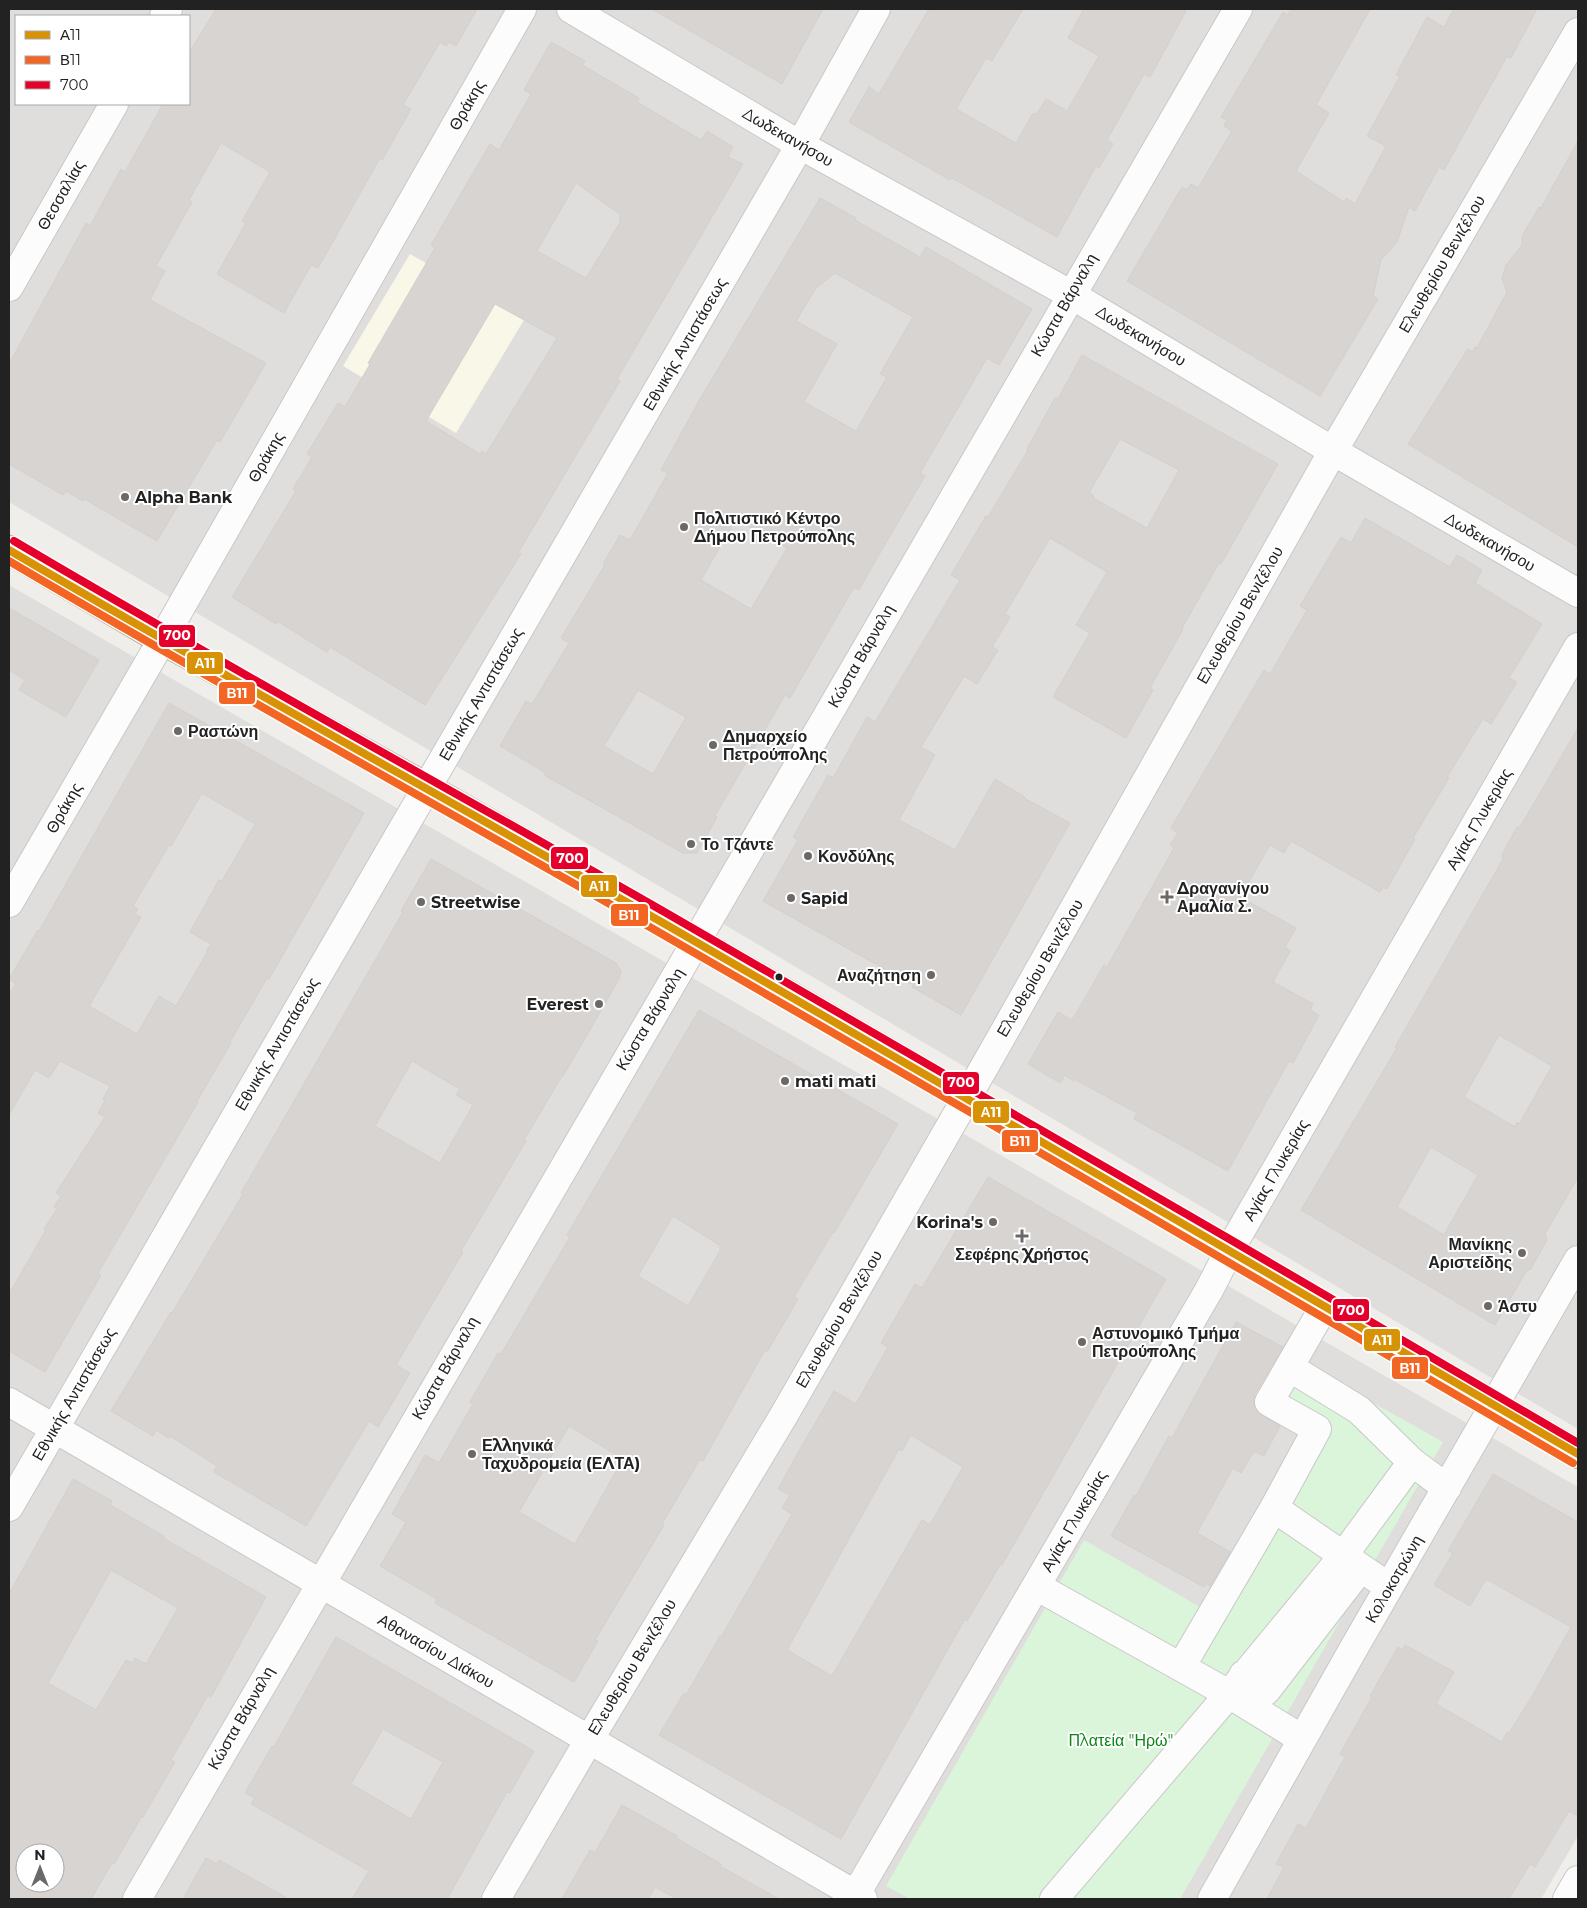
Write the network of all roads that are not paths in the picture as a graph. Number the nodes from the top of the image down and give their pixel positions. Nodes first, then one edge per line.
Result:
1 (522, 9) edge
2 (571, 9) edge
3 (876, 9) edge
4 (1238, 9) edge
5 (1578, 32) edge
6 (113, 105) edge
7 (800, 145) junction
8 (9, 287) edge
9 (1070, 294) junction
10 (1333, 450) junction
11 (9, 550) edge
12 (1578, 593) edge
13 (162, 640) junction
14 (1578, 647) edge
15 (426, 787) junction
16 (9, 903) edge
17 (696, 943) junction
18 (965, 1098) junction
19 (1229, 1251) junction
20 (1578, 1260) edge
21 (1324, 1307) junction
22 (1289, 1367) junction
23 (9, 1402) edge
24 (1493, 1405) junction
25 (54, 1428) junction
26 (1578, 1454) edge
27 (1412, 1462) junction
28 (1447, 1488) junction
29 (9, 1507) edge
30 (1274, 1508) junction
31 (1339, 1560) junction
32 (319, 1583) junction
33 (1036, 1586) junction
34 (1389, 1588) junction
35 (1308, 1616) junction
36 (1355, 1646) junction
37 (1181, 1667) junction
38 (1236, 1685) junction
39 (1302, 1739) junction
40 (589, 1740) junction
41 (1578, 1880) edge
42 (857, 1898) edge
43 (137, 1899) edge
44 (496, 1899) edge
45 (1054, 1899) edge
46 (1212, 1899) edge
47 (1567, 1899) edge

1 - 13 street, Θράκης
2 - 7 street, Δωδεκανήσου
3 - 7 street, Εθνικής Αντιστάσεως
4 - 9 street, Κώστα Βάρναλη
5 - 10 street, Ελευθερίου Βενιζέλου
6 - 8 street, Θεσσαλίας
7 - 9 street, Δωδεκανήσου
7 - 15 street, Εθνικής Αντιστάσεως
9 - 10 street, Δωδεκανήσου
9 - 17 street, Κώστα Βάρναλη
10 - 12 street, Δωδεκανήσου
10 - 18 street, Ελευθερίου Βενιζέλου
11 - 13 main road
13 - 15 main road
13 - 16 street, Θράκης
14 - 19 street, Αγίας Γλυκερίας
15 - 17 main road
15 - 25 street, Εθνικής Αντιστάσεως
17 - 18 main road
17 - 32 street, Κώστα Βάρναλη
18 - 19 main road
18 - 40 street, Ελευθερίου Βενιζέλου
19 - 21 main road
19 - 33 street, Αγίας Γλυκερίας
20 - 24 street, Κολοκοτρώνη
21 - 22 street
21 - 24 main road
22 - 27 street
22 - 30 street
23 - 25 street, Αθανασίου Διάκου
24 - 26 main road
24 - 28 street, Κολοκοτρώνη
25 - 29 street, Εθνικής Αντιστάσεως
25 - 32 street, Αθανασίου Διάκου
27 - 28 street
27 - 31 street
28 - 34 street, Κολοκοτρώνη
30 - 31 street
30 - 37 street
31 - 34 street
31 - 35 street
32 - 40 street, Αθανασίου Διάκου
32 - 43 street, Κώστα Βάρναλη
33 - 37 street
33 - 42 street, Αγίας Γλυκερίας
34 - 36 street, Κολοκοτρώνη
35 - 36 street
35 - 38 street
36 - 39 street, Κολοκοτρώνη
37 - 38 street
38 - 39 street
38 - 45 street
39 - 46 street, Κολοκοτρώνη
40 - 42 street, Αθανασίου Διάκου
40 - 44 street, Ελευθερίου Βενιζέλου
41 - 47 street

